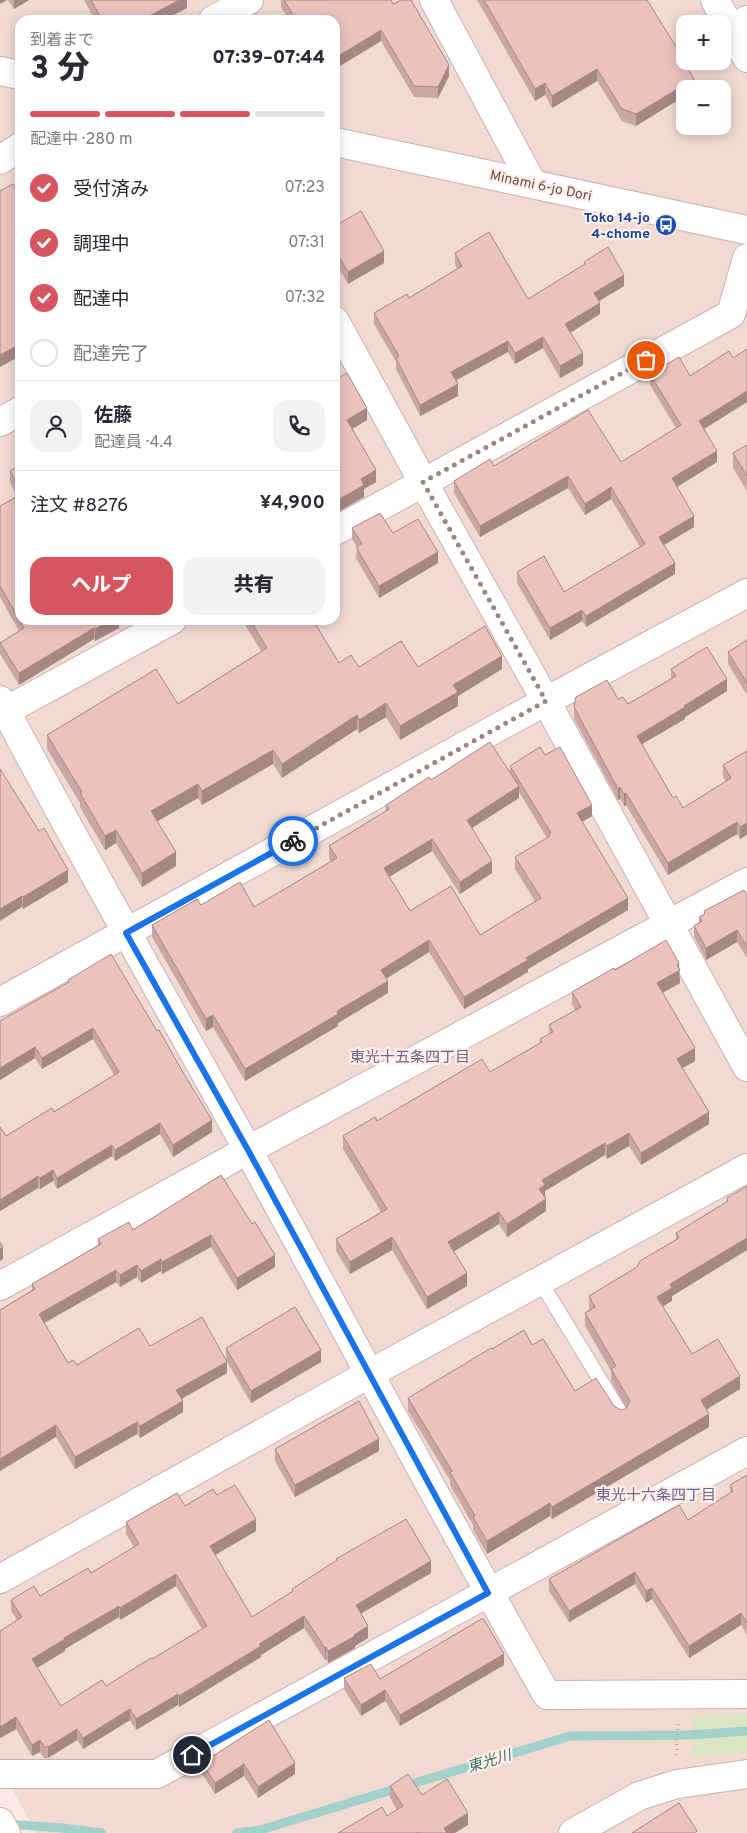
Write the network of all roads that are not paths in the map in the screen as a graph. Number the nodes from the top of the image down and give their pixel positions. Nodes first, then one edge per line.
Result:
1 (249, 0) edge
2 (434, 0) edge
3 (715, 0) edge
4 (223, 15) edge
5 (739, 24) edge
6 (747, 58) edge
7 (0, 71) edge
8 (15, 74) edge
9 (340, 143) edge
10 (15, 150) edge
11 (0, 160) edge
12 (532, 183) junction
13 (747, 230) edge
14 (747, 258) edge
15 (340, 331) edge
16 (15, 414) edge
17 (0, 422) edge
18 (423, 482) junction
19 (340, 528) edge
20 (747, 593) edge
21 (162, 625) edge
22 (546, 701) junction
23 (2, 709) edge
24 (747, 882) edge
25 (668, 925) junction
26 (126, 933) junction
27 (0, 1002) edge
28 (747, 1067) edge
29 (248, 1150) junction
30 (747, 1168) edge
31 (540, 1281) junction
32 (0, 1286) edge
33 (369, 1374) junction
34 (620, 1414) edge
35 (747, 1451) edge
36 (0, 1579) edge
37 (488, 1593) junction
38 (747, 1694) edge
39 (0, 1774) edge
40 (747, 1774) edge
41 (0, 1822) edge
42 (6, 1833) edge
43 (573, 1833) edge

1 - 4 street
2 - 12 street
3 - 5 street
5 - 6 street
7 - 8 street
9 - 12 street, Minami 6-jo Dori
10 - 11 street
12 - 13 street, Minami 6-jo Dori
14 - 18 street
15 - 18 street
16 - 17 street
18 - 19 street
18 - 22 street
20 - 22 street
21 - 23 street
22 - 25 street
22 - 26 street
23 - 26 street
24 - 25 street
25 - 28 street
25 - 29 street
26 - 27 street
26 - 29 street
29 - 32 street
29 - 33 street
30 - 31 street
31 - 33 street
31 - 34 lane
33 - 36 street
33 - 37 street
35 - 37 street
37 - 38 street
37 - 39 street
40 - 43 street
41 - 42 street

